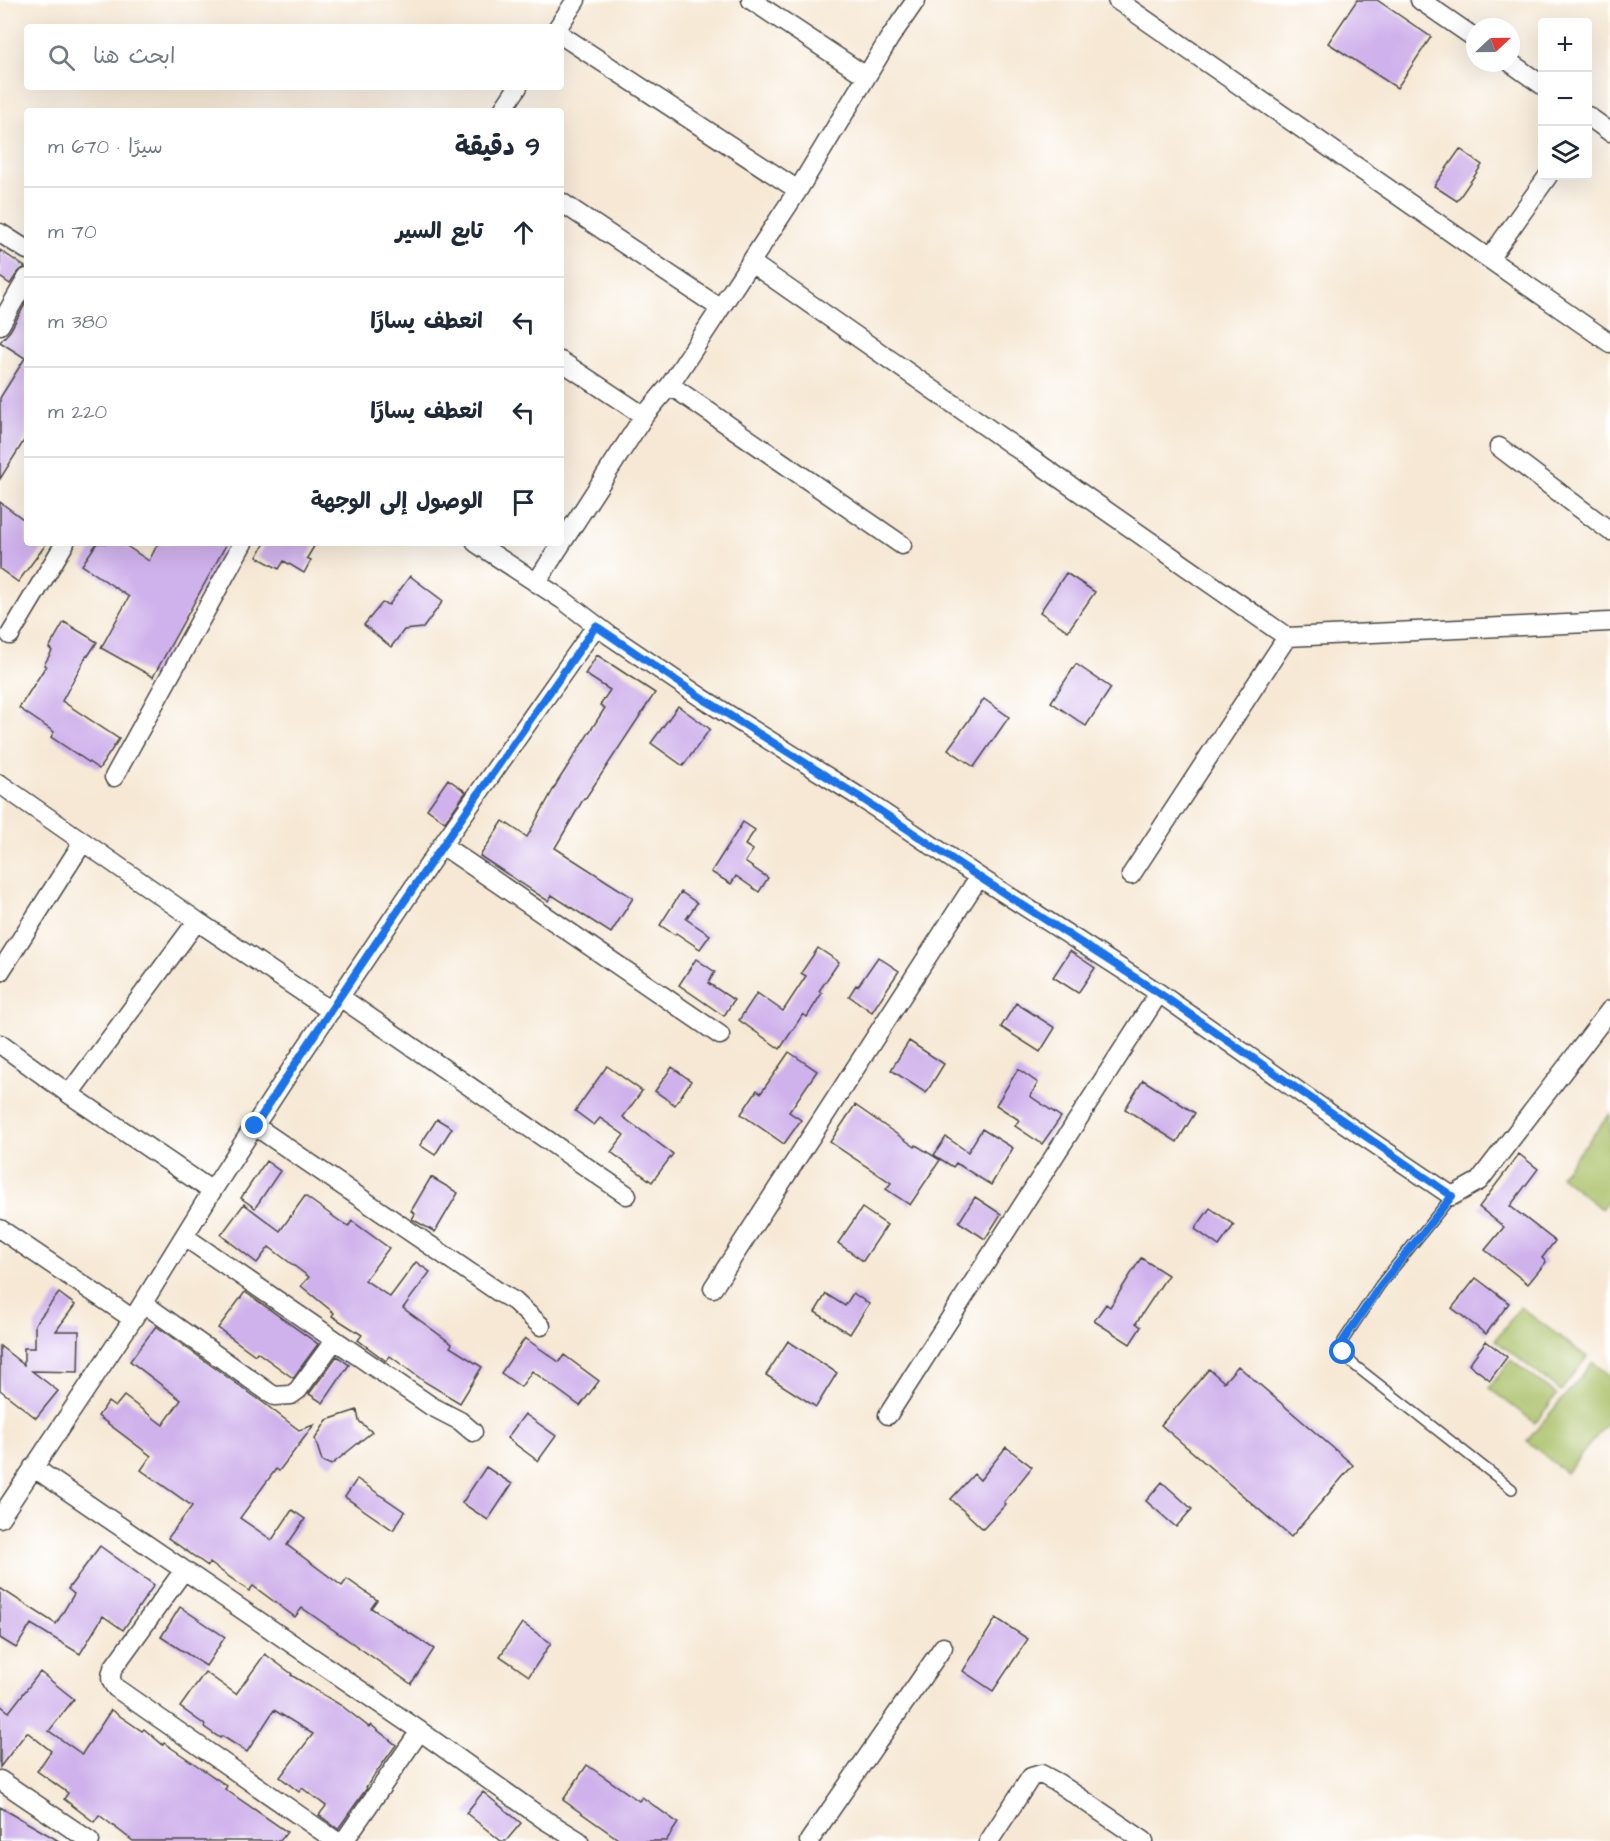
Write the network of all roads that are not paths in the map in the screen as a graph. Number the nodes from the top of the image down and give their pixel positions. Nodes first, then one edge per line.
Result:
1 (576, 0) edge
2 (751, 0) edge
3 (916, 0) edge
4 (1117, 0) edge
5 (1420, 0) edge
6 (560, 24) edge
7 (1466, 32) edge
8 (564, 37) edge
9 (1520, 69) edge
10 (867, 76) junction
11 (1538, 82) edge
12 (516, 90) edge
13 (504, 108) edge
14 (1592, 120) edge
15 (1610, 132) edge
16 (1545, 180) edge
17 (798, 190) junction
18 (564, 204) edge
19 (0, 233) edge
20 (24, 248) edge
21 (1490, 259) junction
22 (750, 262) junction
23 (24, 283) edge
24 (720, 308) junction
25 (0, 325) edge
26 (1610, 343) edge
27 (564, 363) edge
28 (670, 385) junction
29 (644, 416) junction
30 (1499, 447) dead end
31 (1610, 531) edge
32 (564, 540) edge
33 (902, 545) dead end
34 (63, 546) edge
35 (241, 546) edge
36 (480, 546) edge
37 (560, 546) edge
38 (536, 583) junction
39 (1610, 622) edge
40 (596, 626) junction
41 (10, 635) dead end
42 (1287, 637) junction
43 (114, 777) dead end
44 (0, 784) edge
45 (83, 842) junction
46 (442, 845) junction
47 (1131, 874) dead end
48 (979, 877) junction
49 (197, 921) junction
50 (0, 972) edge
51 (1159, 993) junction
52 (335, 1004) junction
53 (1610, 1010) edge
54 (720, 1035) dead end
55 (0, 1044) edge
56 (69, 1094) junction
57 (255, 1126) junction
58 (212, 1191) junction
59 (627, 1195) dead end
60 (1452, 1196) junction
61 (0, 1229) edge
62 (185, 1237) junction
63 (713, 1288) dead end
64 (143, 1303) junction
65 (133, 1319) junction
66 (541, 1326) dead end
67 (334, 1341) junction
68 (888, 1415) dead end
69 (473, 1432) dead end
70 (33, 1467) junction
71 (1512, 1489) dead end
72 (0, 1518) edge
73 (184, 1570) junction
74 (943, 1647) dead end
75 (420, 1731) junction
76 (0, 1780) edge
77 (90, 1841) edge
78 (336, 1841) edge
79 (344, 1841) edge
80 (579, 1841) edge
81 (809, 1841) edge
82 (989, 1841) edge
83 (1144, 1841) edge

1 - 6 street
2 - 10 street
3 - 10 street
4 - 21 street
5 - 7 street
8 - 17 street
9 - 11 street
10 - 17 street
12 - 13 street
14 - 15 street
16 - 21 street
17 - 22 street
18 - 24 street
19 - 20 street
21 - 26 street
22 - 24 street
22 - 42 street
23 - 25 street
24 - 28 street
27 - 29 street
28 - 29 street
28 - 33 street
29 - 32 street
30 - 31 street
34 - 41 street
35 - 43 street
36 - 38 street
37 - 38 street
38 - 40 street
39 - 42 street
40 - 46 street
40 - 48 street
42 - 47 street
44 - 45 street
45 - 49 street
45 - 50 street
46 - 52 street
46 - 54 street
48 - 51 street
48 - 63 street
49 - 52 street
49 - 56 street
51 - 60 street
51 - 68 street
52 - 57 street
52 - 59 street
53 - 60 street
55 - 56 street
56 - 58 street
57 - 58 street
57 - 66 street
58 - 62 street
60 - 71 lane
61 - 65 street
62 - 64 street
62 - 67 street
64 - 65 street
64 - 67 street
65 - 70 street
67 - 69 street
70 - 72 street
70 - 73 street
73 - 75 street
73 - 78 street
74 - 81 street
75 - 79 street
75 - 80 street
76 - 77 street
82 - 83 street

